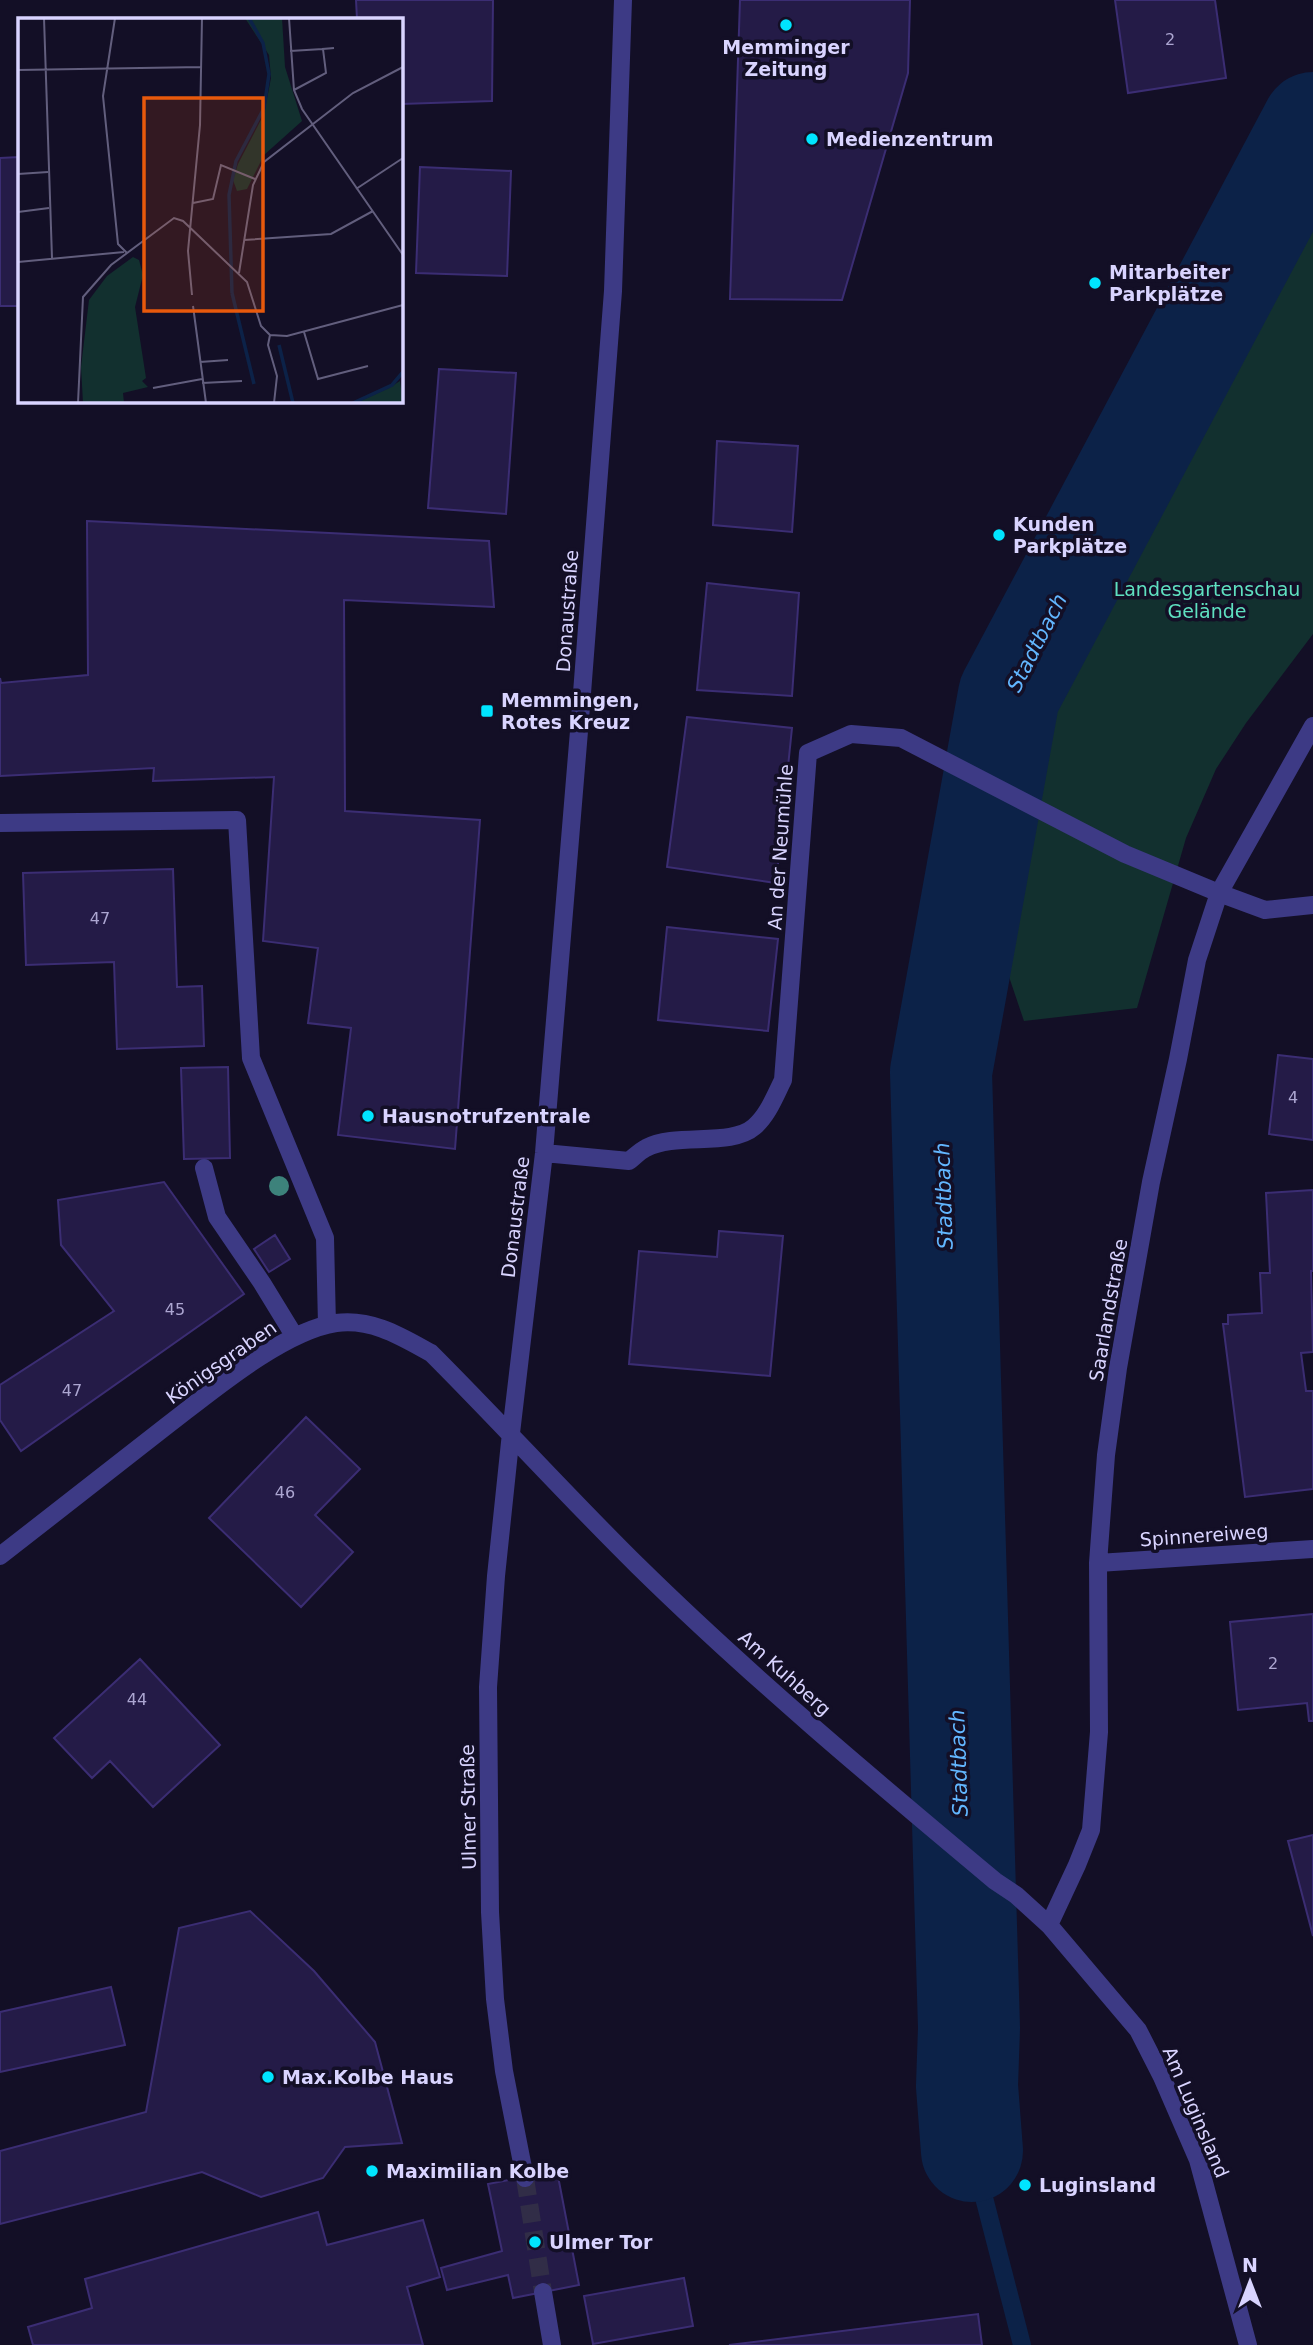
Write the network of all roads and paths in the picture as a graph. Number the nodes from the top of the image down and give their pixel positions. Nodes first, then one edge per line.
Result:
1 (623, 0) edge
2 (1313, 726) edge
3 (0, 823) edge
4 (1219, 893) junction
5 (1313, 905) edge
6 (544, 1153) junction
7 (204, 1168) dead end
8 (327, 1325) junction
9 (295, 1337) junction
10 (511, 1433) junction
11 (1313, 1549) edge
12 (0, 1556) edge
13 (1098, 1563) junction
14 (1049, 1926) junction
15 (525, 2178) tunnel mouth
16 (543, 2292) tunnel mouth
17 (552, 2345) edge
18 (1248, 2345) edge

1 - 6 street, Donaustraße
2 - 4 street, Saarlandstraße
3 - 8 street
4 - 5 street, An der Neumühle
4 - 6 street, An der Neumühle
4 - 13 street, Saarlandstraße
6 - 10 street, Donaustraße
7 - 9 street
8 - 9 street, Königsgraben
8 - 10 street, Königsgraben
9 - 12 street, Königsgraben
10 - 14 street, Am Kuhberg
10 - 15 street, Ulmer Straße
11 - 13 street, Spinnereiweg
13 - 14 street, Saarlandstraße
14 - 18 street, Am Luginsland
16 - 17 street

